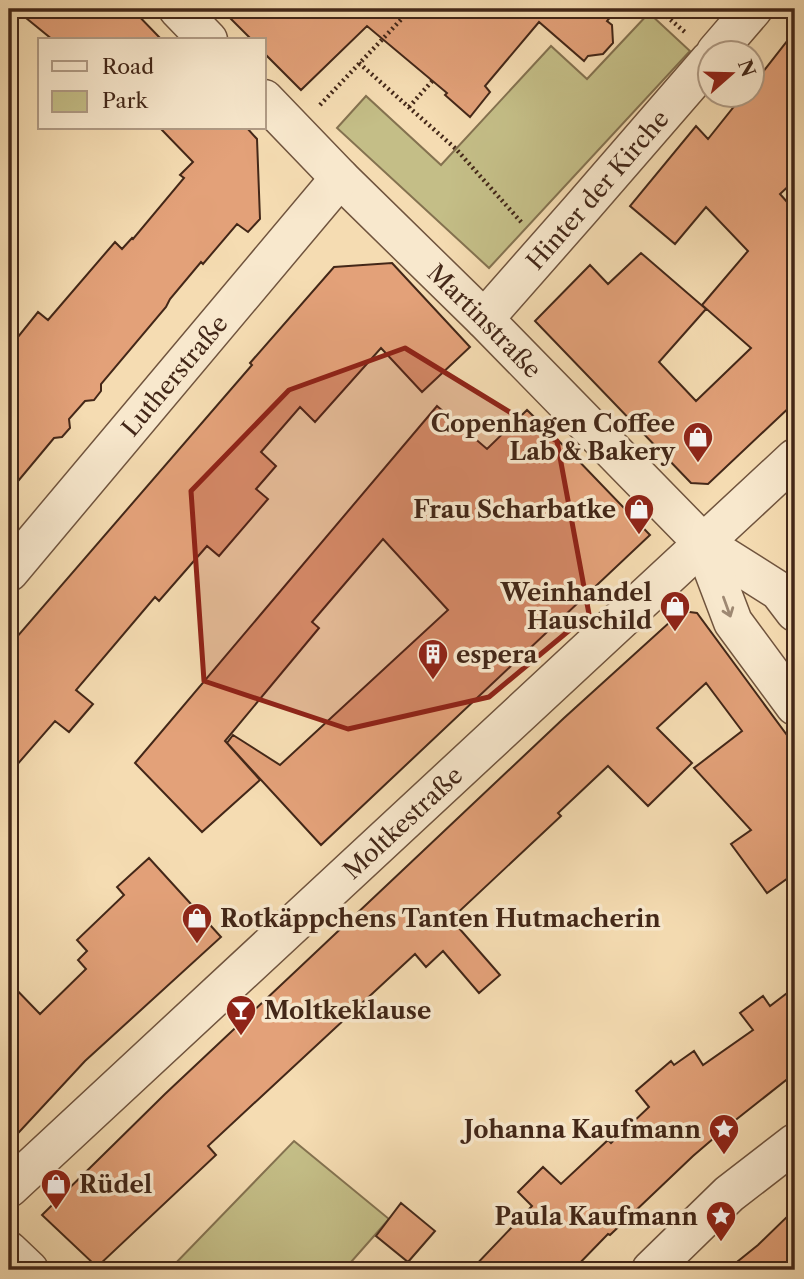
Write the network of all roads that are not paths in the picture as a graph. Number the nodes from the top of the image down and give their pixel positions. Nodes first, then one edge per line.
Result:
1 (178, 9) edge
2 (754, 9) edge
3 (206, 38) edge
4 (728, 38) edge
5 (696, 75) edge
6 (266, 101) edge
7 (340, 178) junction
8 (484, 319) junction
9 (795, 458) edge
10 (704, 543) junction
11 (9, 572) edge
12 (795, 612) edge
13 (795, 706) edge
14 (795, 1143) edge
15 (9, 1188) edge
16 (9, 1251) edge
17 (29, 1270) edge
18 (650, 1270) edge

1 - 3 street
2 - 4 street
5 - 8 street, Hinter der Kirche
6 - 7 street, Martinstraße
7 - 8 street, Martinstraße
7 - 11 street, Lutherstraße
8 - 10 street, Martinstraße
9 - 10 street, Moltkestraße
10 - 12 street
10 -> 13 street
10 - 15 street, Moltkestraße
14 - 18 street
16 - 17 street

